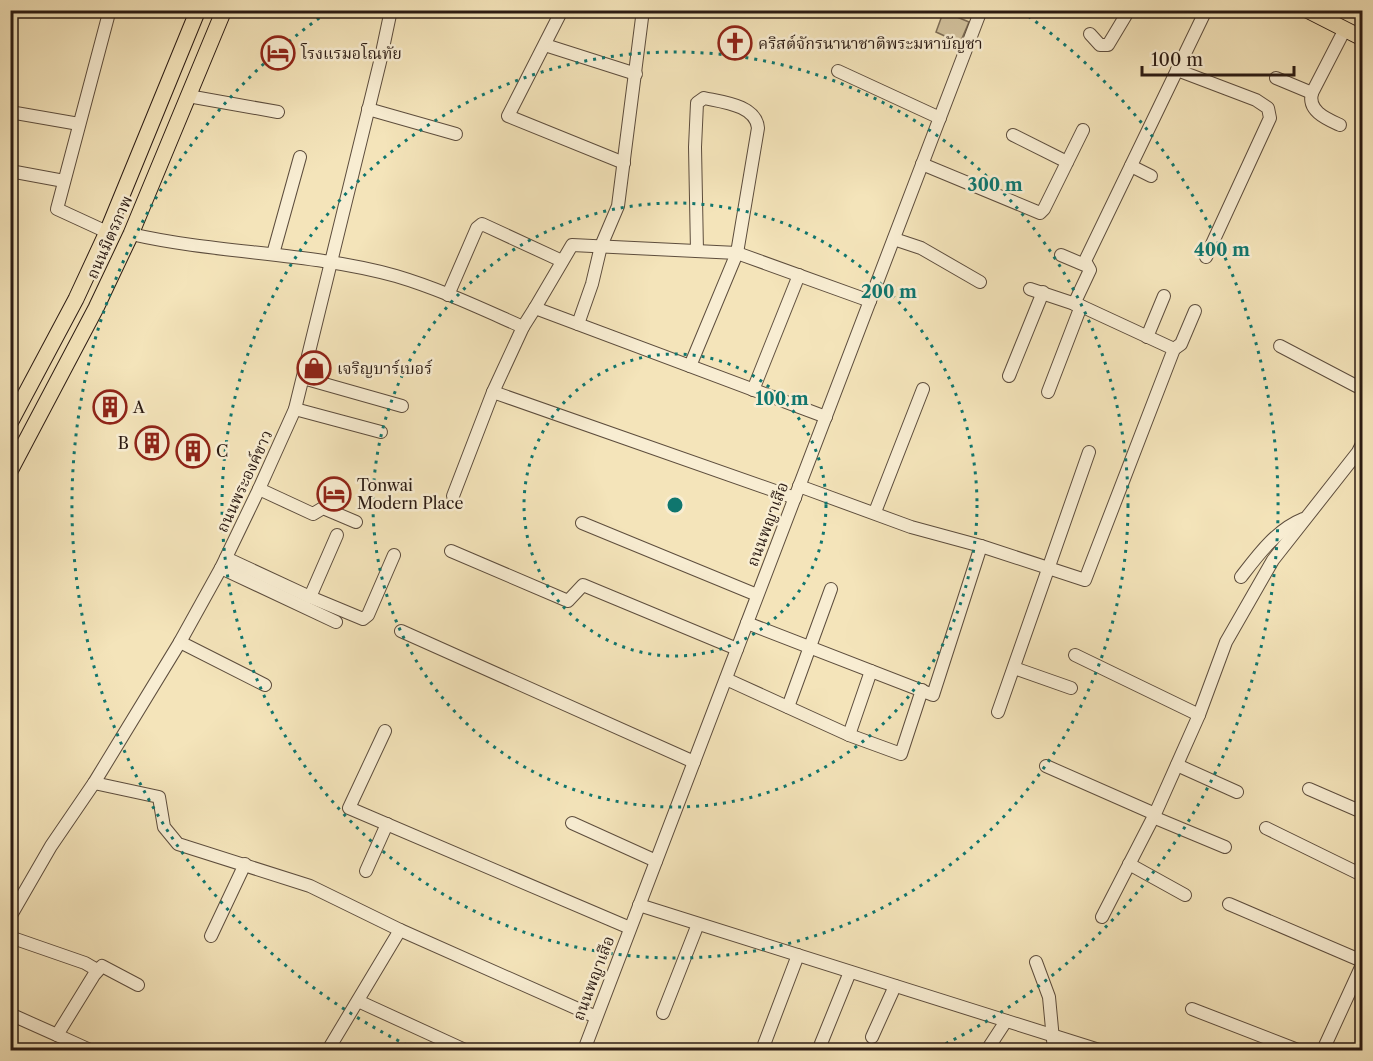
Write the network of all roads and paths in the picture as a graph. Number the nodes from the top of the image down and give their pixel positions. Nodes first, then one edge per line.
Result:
1 (198, 10) edge
2 (224, 10) edge
3 (391, 10) edge
4 (562, 10) edge
5 (643, 10) edge
6 (981, 10) edge
7 (1129, 10) edge
8 (1206, 10) edge
9 (1307, 10) edge
10 (107, 11) edge
11 (1345, 29) junction
12 (1090, 34) dead end
13 (1362, 38) edge
14 (544, 45) junction
15 (1177, 70) junction
16 (838, 71) dead end
17 (636, 74) junction
18 (1276, 78) dead end
19 (1311, 93) junction
20 (188, 96) junction
21 (368, 110) junction
22 (10, 112) edge
23 (278, 112) dead end
24 (940, 118) junction
25 (79, 124) junction
26 (1340, 125) dead end
27 (1083, 130) dead end
28 (456, 134) dead end
29 (1013, 135) dead end
30 (300, 157) dead end
31 (1067, 162) junction
32 (624, 163) junction
33 (922, 164) junction
34 (1131, 166) junction
35 (10, 171) edge
36 (1151, 176) dead end
37 (64, 181) junction
38 (107, 232) junction
39 (130, 234) junction
40 (894, 239) junction
41 (601, 246) junction
42 (697, 251) junction
43 (737, 253) junction
44 (273, 254) junction
45 (1061, 255) dead end
46 (1206, 257) dead end
47 (562, 261) junction
48 (330, 263) junction
49 (1087, 266) junction
50 (799, 275) junction
51 (980, 282) dead end
52 (448, 295) junction
53 (1164, 296) dead end
54 (870, 301) junction
55 (1078, 305) junction
56 (535, 308) junction
57 (1195, 311) dead end
58 (578, 324) junction
59 (523, 327) junction
60 (1147, 337) junction
61 (1280, 346) dead end
62 (1174, 349) junction
63 (690, 366) junction
64 (1009, 376) dead end
65 (303, 378) junction
66 (923, 389) dead end
67 (1362, 389) edge
68 (753, 390) junction
69 (493, 392) junction
70 (1048, 392) dead end
71 (402, 406) dead end
72 (295, 409) junction
73 (826, 417) junction
74 (10, 423) edge
75 (381, 432) dead end
76 (1362, 444) edge
77 (1089, 452) dead end
78 (10, 471) edge
79 (799, 486) junction
80 (260, 489) junction
81 (453, 496) dead end
82 (795, 498) junction
83 (875, 512) junction
84 (1306, 517) junction
85 (356, 522) dead end
86 (582, 523) dead end
87 (337, 535) dead end
88 (981, 546) junction
89 (451, 551) dead end
90 (394, 555) dead end
91 (224, 563) junction
92 (1048, 568) junction
93 (1241, 577) dead end
94 (831, 589) dead end
95 (757, 596) junction
96 (310, 597) junction
97 (336, 622) dead end
98 (747, 623) junction
99 (401, 631) dead end
100 (180, 642) junction
101 (810, 647) junction
102 (737, 649) junction
103 (1075, 655) dead end
104 (1014, 668) junction
105 (872, 671) junction
106 (726, 679) junction
107 (265, 685) dead end
108 (1071, 688) dead end
109 (922, 690) junction
110 (788, 707) junction
111 (998, 712) dead end
112 (1199, 715) junction
113 (385, 731) dead end
114 (849, 735) junction
115 (694, 762) junction
116 (1177, 765) junction
117 (1046, 766) dead end
118 (94, 783) junction
119 (1309, 789) dead end
120 (1237, 792) dead end
121 (1362, 812) edge
122 (1154, 815) junction
123 (572, 823) dead end
124 (387, 824) junction
125 (1266, 828) dead end
126 (1225, 846) dead end
127 (656, 861) junction
128 (245, 864) junction
129 (1129, 864) junction
130 (366, 871) dead end
131 (1362, 875) edge
132 (1185, 895) dead end
133 (1229, 904) dead end
134 (639, 905) junction
135 (10, 917) edge
136 (1102, 917) dead end
137 (698, 924) junction
138 (630, 928) junction
139 (400, 930) junction
140 (211, 936) dead end
141 (10, 938) edge
142 (798, 955) junction
143 (1036, 962) dead end
144 (1362, 963) edge
145 (98, 970) junction
146 (850, 972) junction
147 (138, 985) dead end
148 (896, 986) junction
149 (358, 1001) junction
150 (1192, 1009) dead end
151 (663, 1013) dead end
152 (10, 1014) edge
153 (596, 1017) junction
154 (1006, 1021) junction
155 (57, 1035) junction
156 (1052, 1035) junction
157 (872, 1037) dead end
158 (820, 1046) dead end
159 (90, 1050) edge
160 (328, 1050) edge
161 (465, 1050) edge
162 (584, 1050) edge
163 (762, 1050) edge
164 (987, 1050) edge
165 (1054, 1050) edge
166 (1100, 1050) edge
167 (1298, 1050) edge
168 (1323, 1050) edge

1 - 38 main road, ถนนมิตรภาพ
2 - 20 main road, ถนนมิตรภาพ
3 - 21 street, ถนนพระองค์ขาว
4 - 14 street
5 - 17 street
6 - 24 street, ถนนพญาเสือ
7 - 12 street
8 - 15 street
9 - 11 main road
10 - 25 street
11 - 13 main road
11 - 19 street
14 - 17 street
14 - 32 street
15 - 34 street
15 - 46 street
16 - 24 street
17 - 32 street
18 - 19 street
19 - 26 street
20 - 23 street
20 - 39 main road, ถนนมิตรภาพ
21 - 28 street
21 - 48 street, ถนนพระองค์ขาว
22 - 25 street
24 - 33 street, ถนนพญาเสือ
25 - 37 street
27 - 31 street
29 - 31 street
30 - 44 street
31 - 33 street
32 - 41 street
33 - 40 street, ถนนพญาเสือ
34 - 36 street
34 - 49 street
35 - 37 street
37 - 38 street
38 - 74 main road, ถนนมิตรภาพ
39 - 44 street
39 - 78 main road, ถนนมิตรภาพ
40 - 51 street
40 - 54 street, ถนนพญาเสือ
41 - 42 street
41 - 47 street
41 - 58 street
42 - 43 street
42 - 43 street
43 - 50 street
43 - 63 street
44 - 48 street
45 - 49 street
47 - 52 street
47 - 56 street
48 - 52 street
48 - 65 street, ถนนพระองค์ขาว
49 - 55 street
50 - 54 street
50 - 68 street
52 - 59 street
53 - 60 street
54 - 73 street, ถนนพญาเสือ
55 - 60 street
55 - 64 street
55 - 70 street
56 - 58 street
56 - 59 street
57 - 62 street
58 - 63 street
59 - 69 street
60 - 62 street
61 - 67 street
62 - 92 street
63 - 68 street
65 - 71 street
65 - 72 street, ถนนพระองค์ขาว
66 - 83 street
68 - 73 street
69 - 81 street
69 - 82 street
72 - 75 street
72 - 80 street, ถนนพระองค์ขาว
73 - 79 street, ถนนพญาเสือ
76 - 84 street
77 - 92 street
79 - 82 street, ถนนพญาเสือ
79 - 83 street
80 - 85 street
80 - 91 street, ถนนพระองค์ขาว
82 - 95 street, ถนนพญาเสือ
83 - 88 street
84 - 93 street
84 - 112 street
86 - 95 street
87 - 96 street
88 - 92 street
88 - 109 street
89 - 102 street
90 - 96 street
91 - 96 street
91 - 97 street
91 - 100 street, ถนนพระองค์ขาว
92 - 104 street
94 - 101 street
95 - 98 street, ถนนพญาเสือ
98 - 101 street
98 - 102 street, ถนนพญาเสือ
99 - 115 street
100 - 107 street
100 - 118 street, ถนนพระองค์ขาว
101 - 105 street
101 - 110 street
102 - 106 street, ถนนพญาเสือ
103 - 112 street
104 - 108 street
104 - 111 street
105 - 109 street
105 - 114 street
106 - 110 street
106 - 115 street, ถนนพญาเสือ
109 - 114 street
110 - 114 street
112 - 116 street
113 - 124 street
115 - 127 street, ถนนพญาเสือ
116 - 120 street
116 - 122 street
117 - 122 street
118 - 128 street
118 - 135 street, ถนนพระองค์ขาว
119 - 121 street
122 - 126 street
122 - 129 street
123 - 127 street
124 - 130 street
124 - 138 street
125 - 131 street
127 - 134 street, ถนนพญาเสือ
128 - 139 street
128 - 140 street
129 - 132 street
129 - 136 street
133 - 144 street
134 - 137 street
134 - 138 street, ถนนพญาเสือ
137 - 142 street
137 - 151 street
138 - 153 street, ถนนพญาเสือ
139 - 149 street
139 - 153 street
141 - 145 street
142 - 146 street
142 - 163 street
143 - 156 street
144 - 168 street
145 - 147 street
145 - 155 street
146 - 148 street
146 - 158 street
148 - 154 street
148 - 157 street
149 - 160 street
149 - 161 street
150 - 167 street
152 - 155 street
153 - 162 street, ถนนพญาเสือ
154 - 156 street
154 - 164 street
155 - 159 street
156 - 165 street
156 - 166 street

